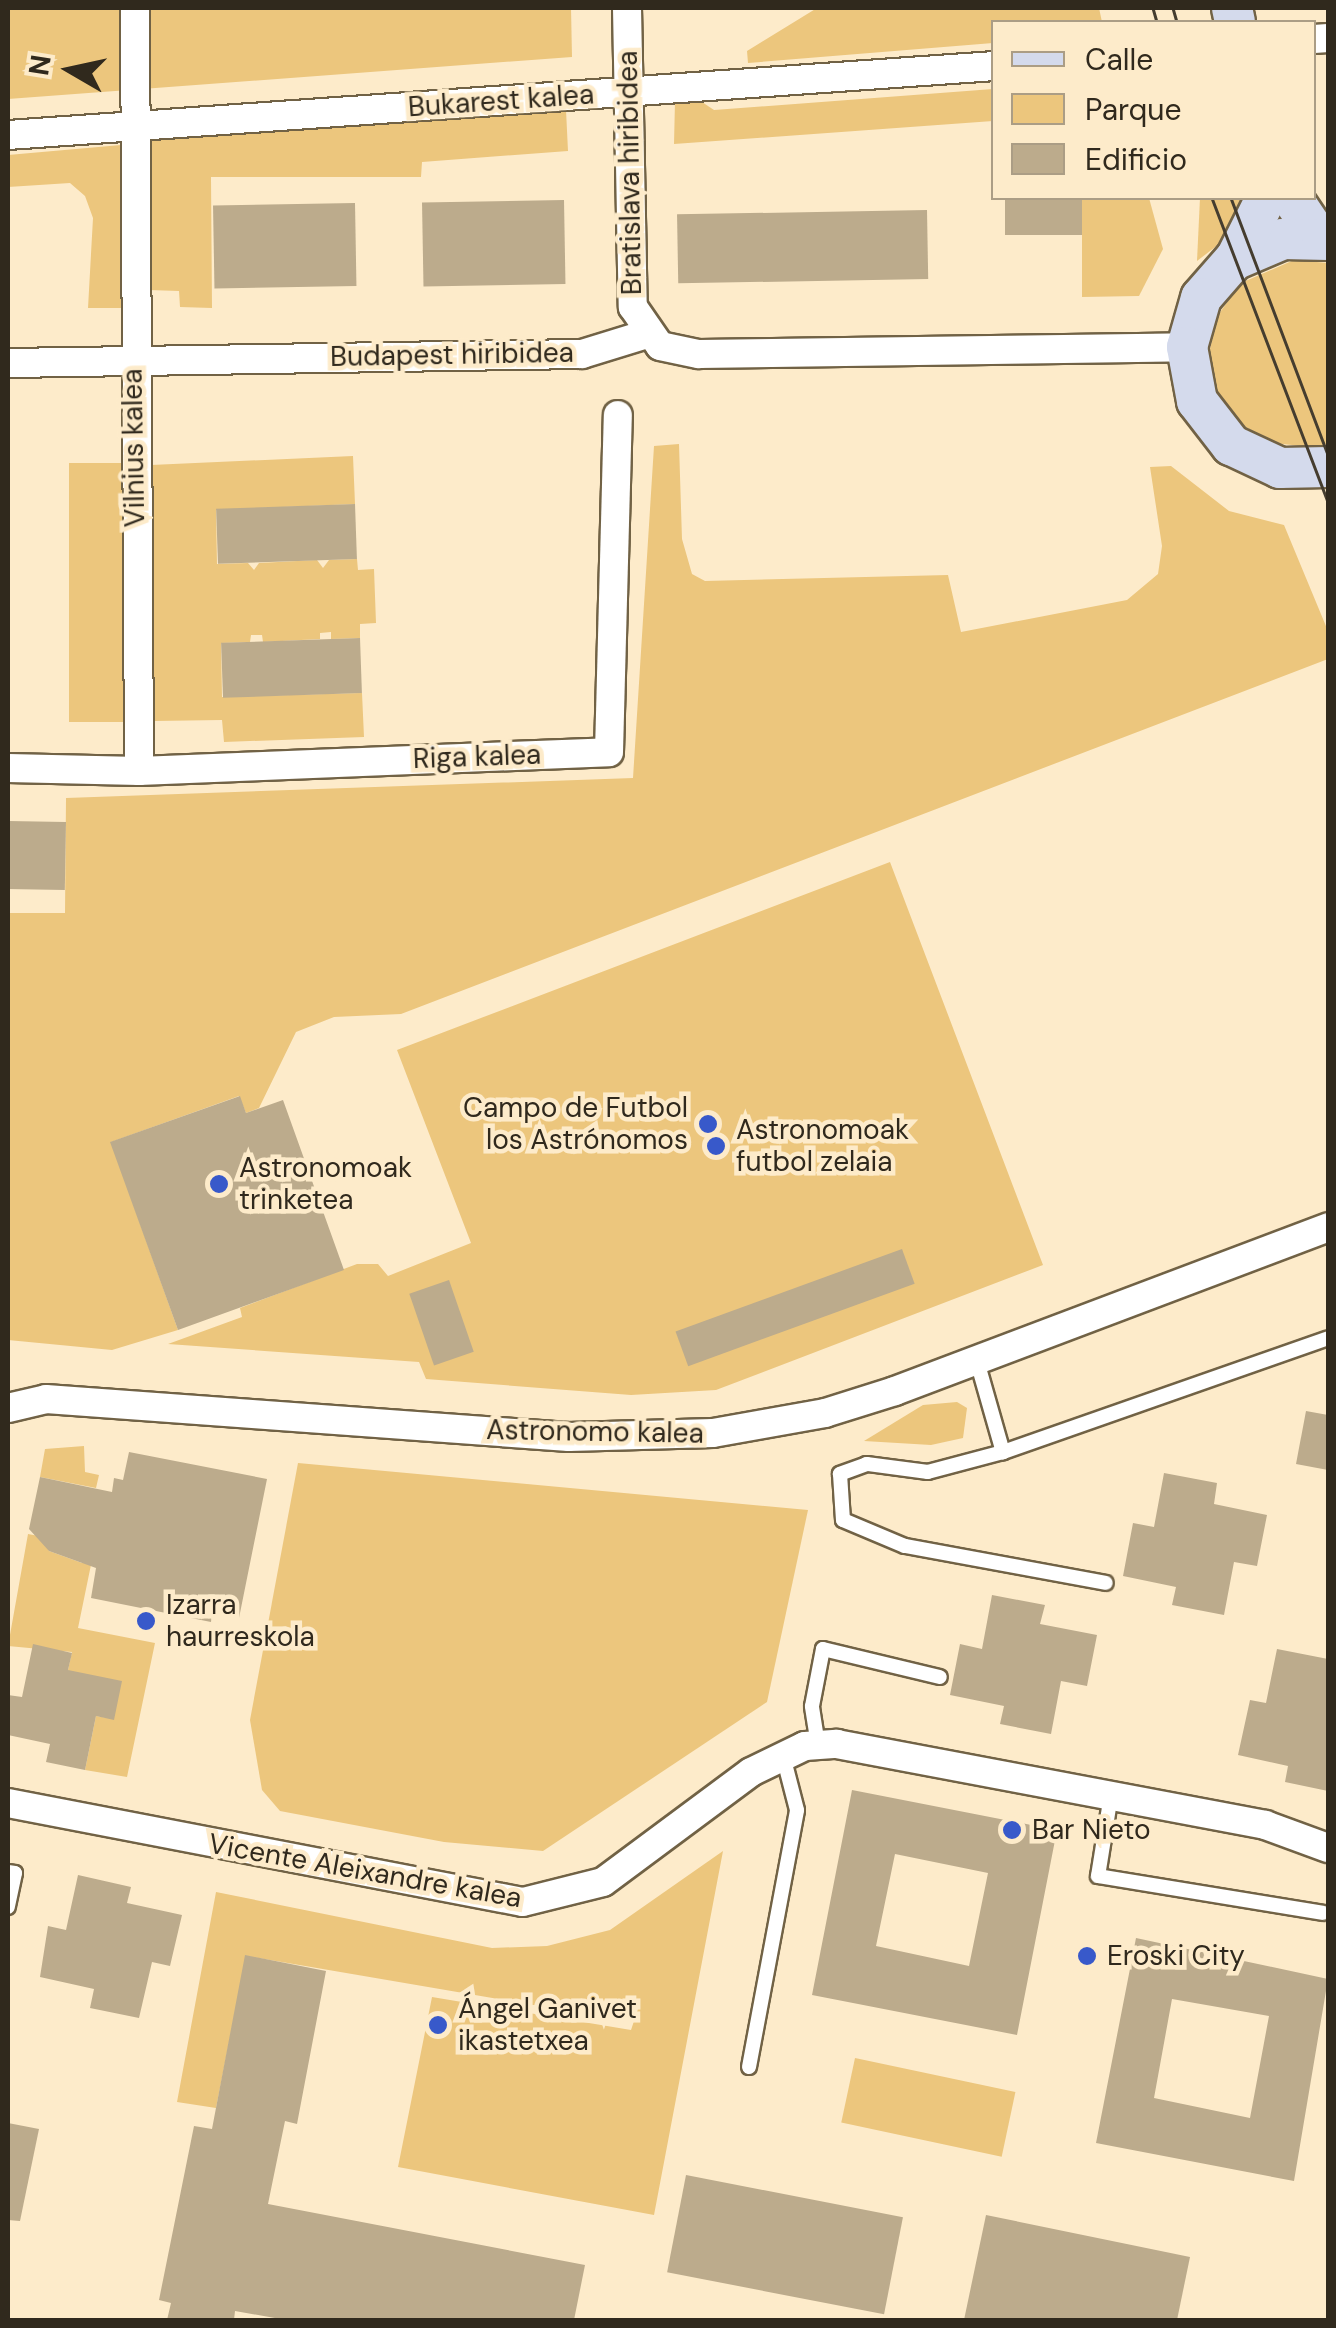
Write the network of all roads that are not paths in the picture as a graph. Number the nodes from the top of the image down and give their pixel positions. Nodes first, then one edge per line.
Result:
1 (135, 8) edge
2 (628, 8) edge
3 (991, 66) edge
4 (629, 93) junction
5 (134, 125) junction
6 (8, 135) edge
7 (1265, 200) edge
8 (1294, 200) edge
9 (1324, 239) edge
10 (1236, 258) junction
11 (647, 334) junction
12 (1187, 348) junction
13 (8, 362) edge
14 (132, 362) junction
15 (618, 414) dead end
16 (1322, 470) edge
17 (8, 768) edge
18 (138, 771) junction
19 (1328, 1227) edge
20 (1328, 1338) edge
21 (977, 1361) junction
22 (8, 1396) edge
23 (46, 1400) junction
24 (8, 1408) edge
25 (1003, 1452) junction
26 (1106, 1583) dead end
27 (940, 1676) dead end
28 (818, 1745) junction
29 (783, 1756) junction
30 (1111, 1796) junction
31 (8, 1803) edge
32 (1328, 1848) edge
33 (8, 1872) edge
34 (8, 1908) edge
35 (1322, 1913) dead end
36 (749, 2067) dead end

1 - 5 street, Vilnius kalea
2 - 4 street, Bratislava hiribidea
3 - 4 street, Bukarest kalea
4 - 5 street, Bukarest kalea
4 - 11 street, Bratislava hiribidea
5 - 6 street, Bukarest kalea
5 - 14 street, Vilnius kalea
7 - 10 main road
8 - 9 main road
9 - 10 main road
10 - 12 main road
11 - 12 street
11 - 14 street, Budapest hiribidea
12 - 16 main road
13 - 14 street, Budapest hiribidea
14 - 18 street, Vilnius kalea
15 - 18 street, Riga kalea
17 - 18 street, Riga kalea
19 - 21 street, Astronomo kalea
20 - 25 lane
21 - 23 street, Astronomo kalea
21 - 25 lane
22 - 23 street
23 - 24 street, Astronomo kalea
25 - 26 lane
27 - 28 lane
28 - 29 street, Vicente Aleixandre kalea
28 - 30 street, Vicente Aleixandre kalea
29 - 31 street, Vicente Aleixandre kalea
29 - 36 lane
30 - 32 street, Vicente Aleixandre kalea
30 - 35 lane
33 - 34 lane

